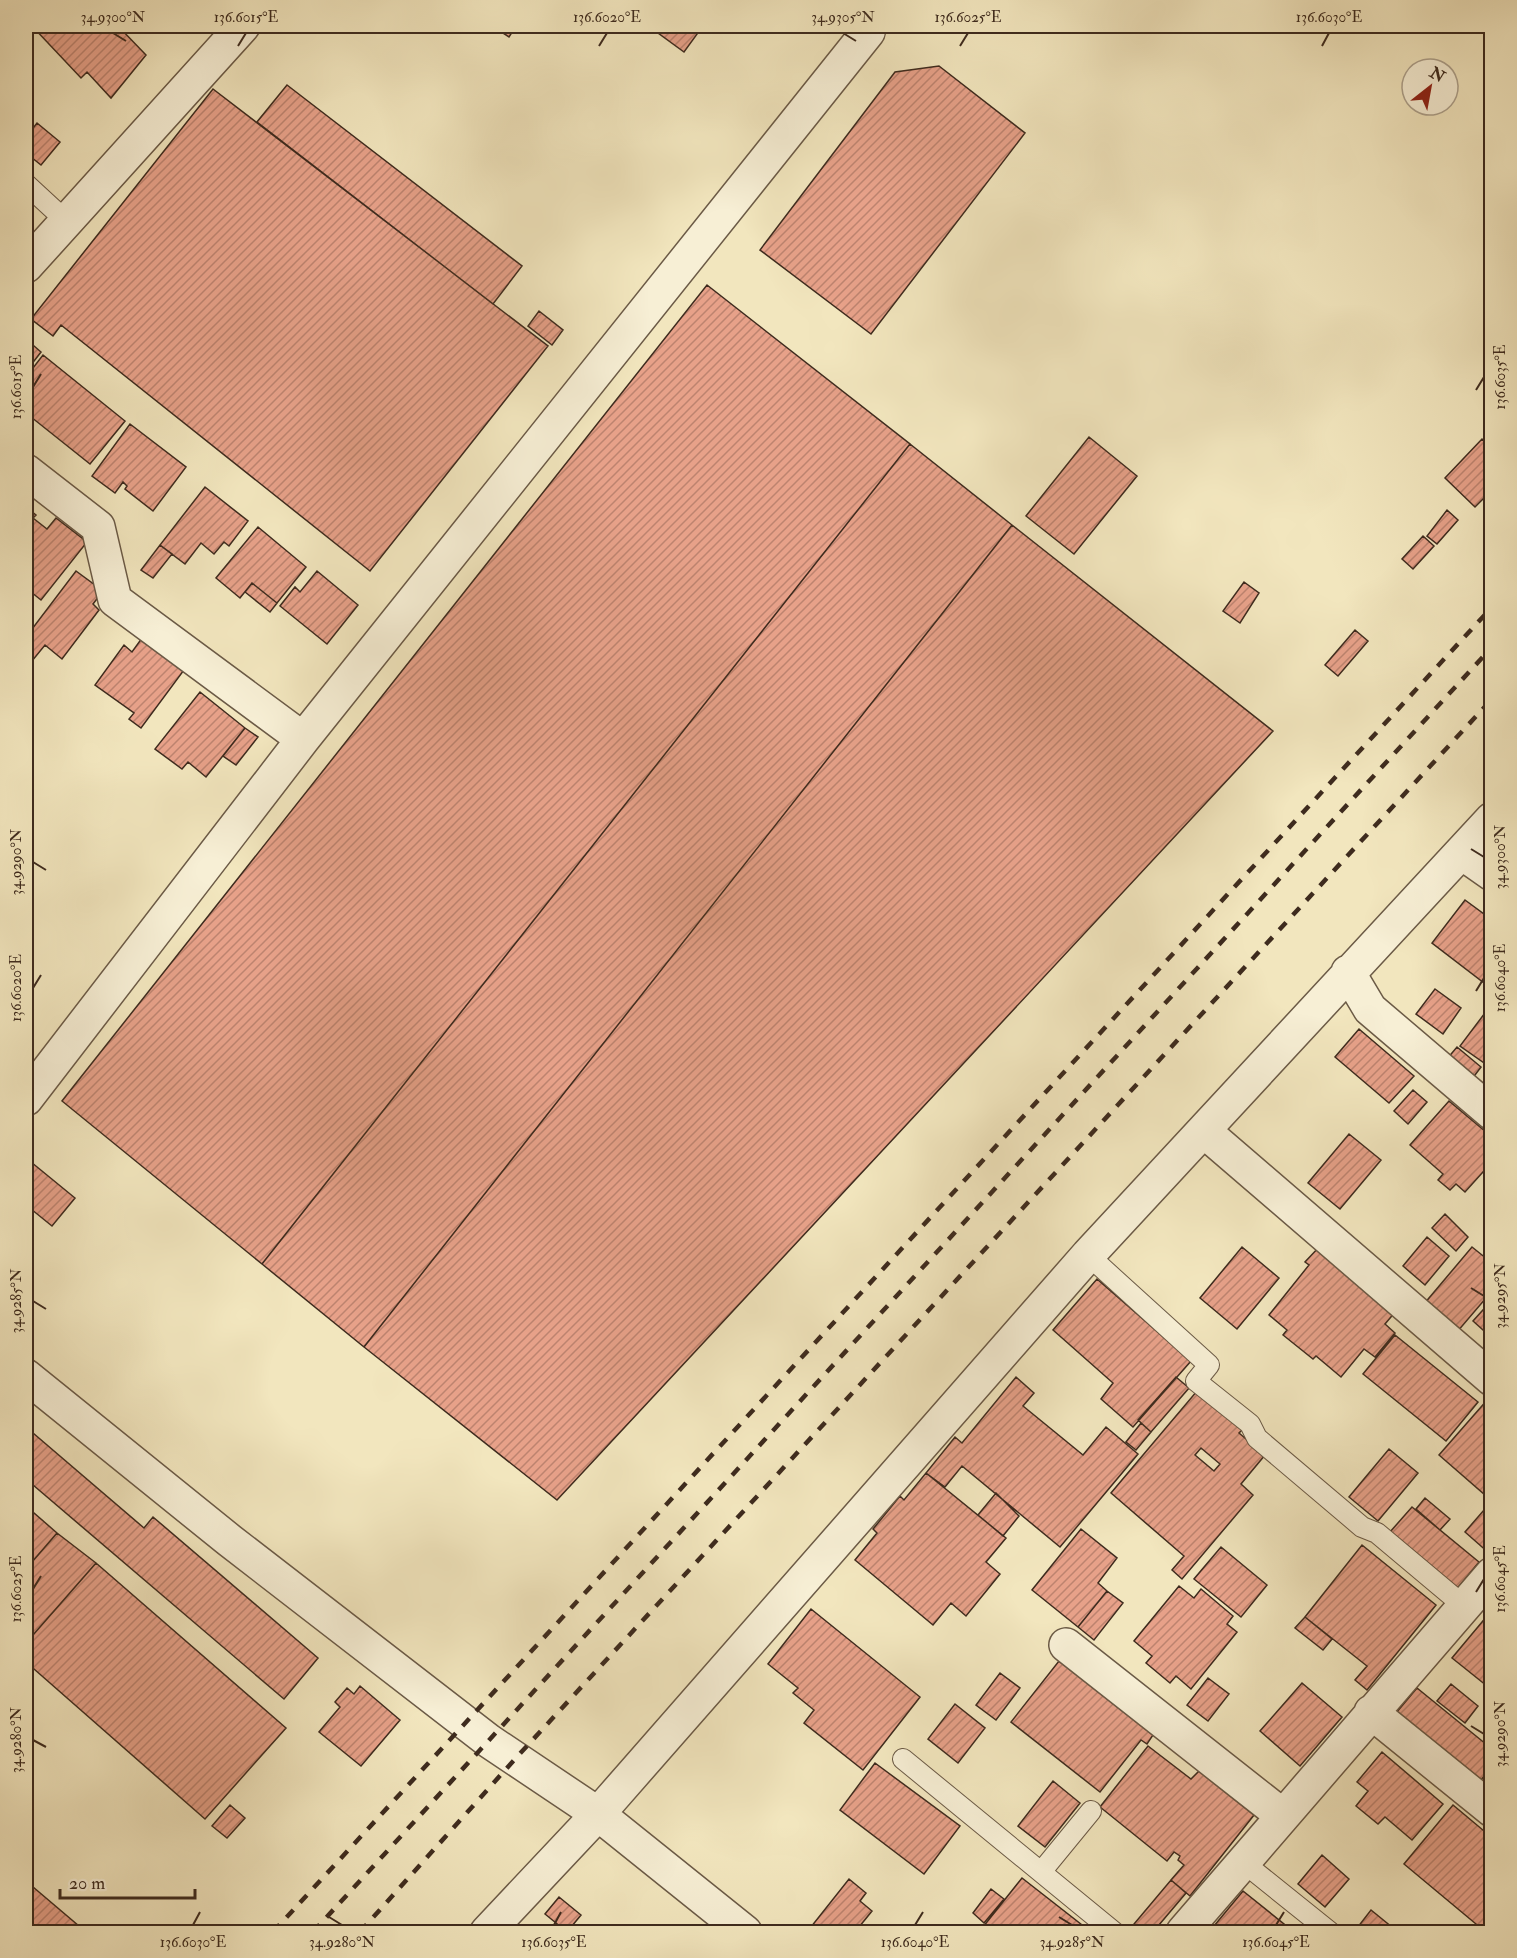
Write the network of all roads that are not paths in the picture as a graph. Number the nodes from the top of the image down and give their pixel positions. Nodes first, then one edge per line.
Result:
1 (243, 26) edge
2 (865, 26) edge
3 (26, 184) edge
4 (65, 220) junction
5 (26, 266) edge
6 (26, 471) edge
7 (303, 738) junction
8 (1491, 819) edge
9 (1462, 853) junction
10 (1491, 874) edge
11 (1348, 972) junction
12 (26, 1099) edge
13 (1491, 1113) edge
14 (1204, 1131) junction
15 (1088, 1255) junction
16 (26, 1376) edge
17 (1491, 1379) edge
18 (1491, 1574) edge
19 (1464, 1606) junction
20 (1066, 1645) dead end
21 (1371, 1712) junction
22 (903, 1759) dead end
23 (1491, 1810) edge
24 (1091, 1811) dead end
25 (598, 1814) junction
26 (1283, 1816) junction
27 (1244, 1863) junction
28 (1041, 1872) junction
29 (487, 1932) edge
30 (745, 1932) edge
31 (1114, 1932) edge
32 (1183, 1932) edge
33 (1330, 1932) edge

1 - 4 street
2 - 7 street
3 - 4 lane
4 - 5 street
6 - 7 street
7 - 12 street
8 - 9 street
9 - 10 street
9 - 11 street
11 - 13 street
11 - 14 street
14 - 15 street
14 - 17 street
15 - 19 lane
15 - 25 street
16 - 25 street
18 - 19 street
19 - 21 street
20 - 26 street
21 - 23 street
21 - 26 street
22 - 28 lane
24 - 28 lane
25 - 29 street
25 - 30 street
26 - 27 street
27 - 32 street
27 - 33 lane
28 - 31 lane

